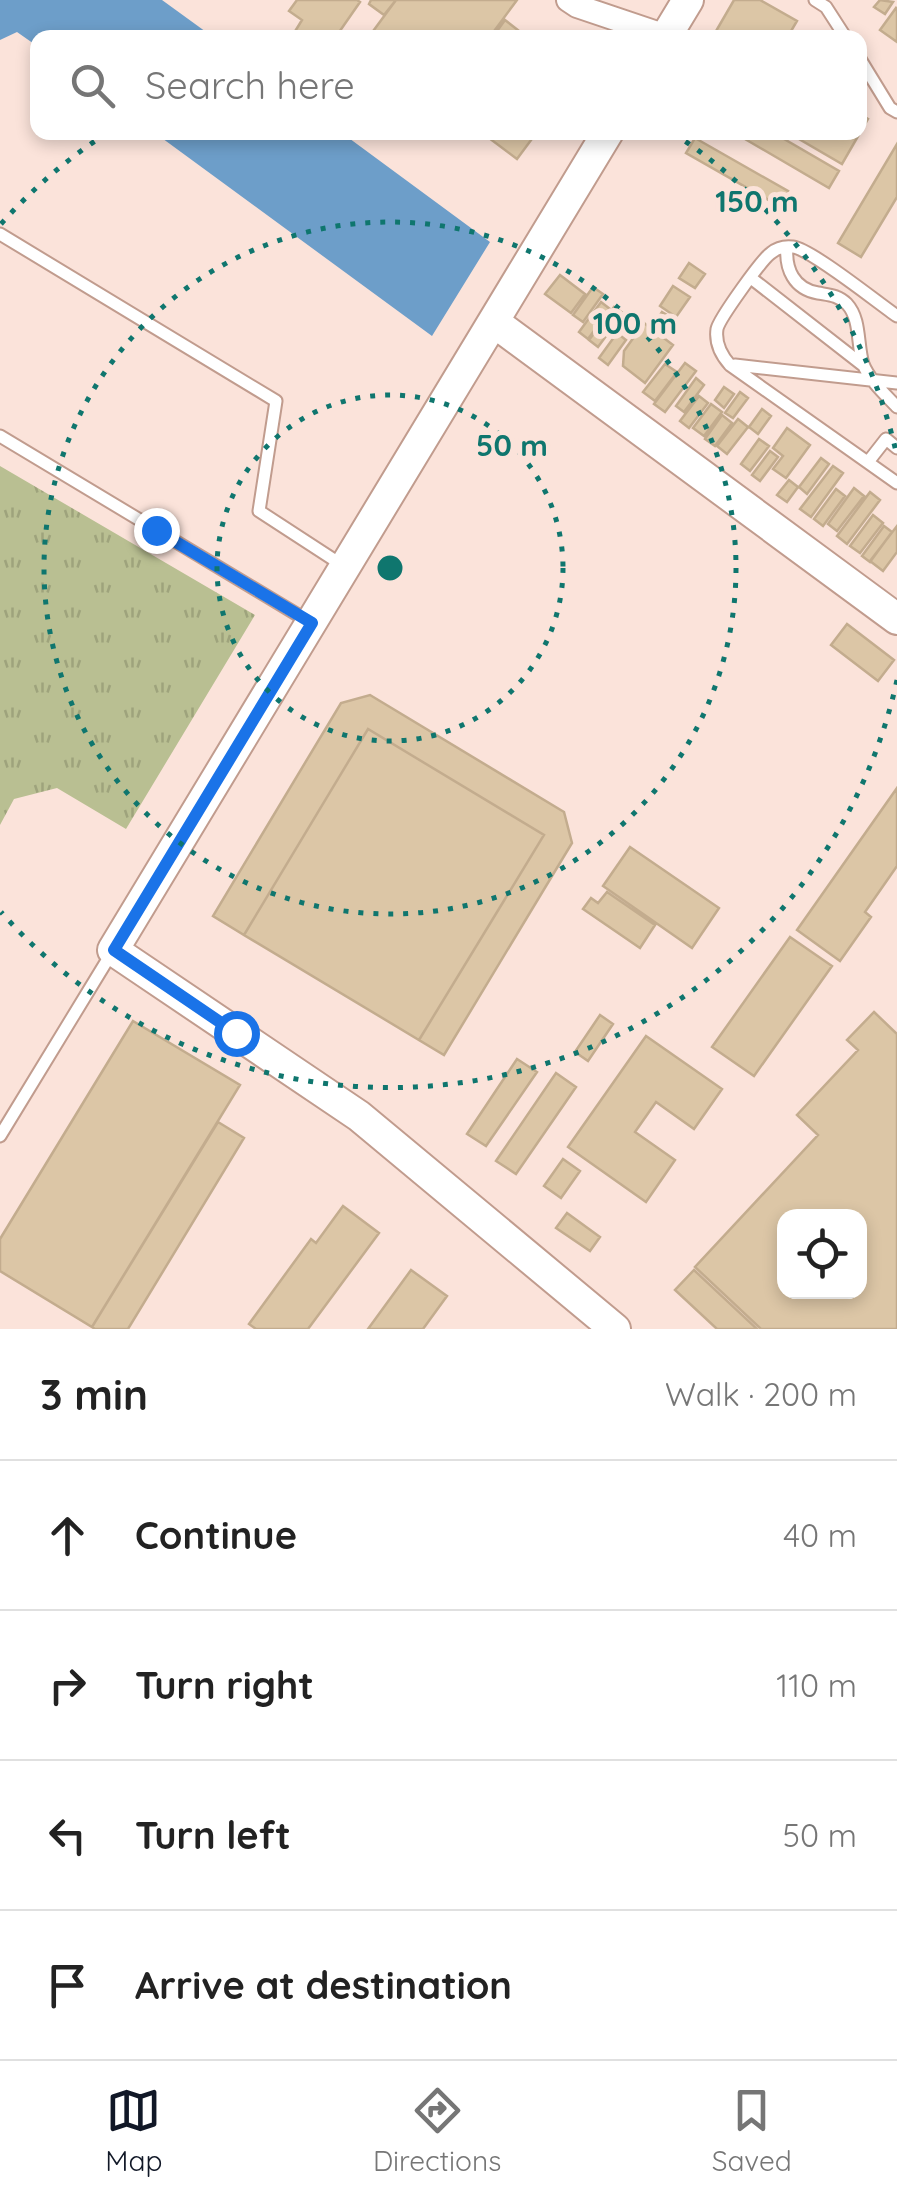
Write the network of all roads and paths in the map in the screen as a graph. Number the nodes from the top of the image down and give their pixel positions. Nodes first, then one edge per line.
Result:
1 (568, 0) edge
2 (688, 0) edge
3 (815, 0) edge
4 (646, 30) edge
5 (670, 30) edge
6 (841, 30) edge
7 (867, 70) edge
8 (897, 112) edge
9 (603, 140) edge
10 (0, 234) edge
11 (787, 247) junction
12 (751, 278) junction
13 (897, 316) edge
14 (494, 322) junction
15 (730, 364) junction
16 (864, 366) junction
17 (873, 380) junction
18 (897, 383) edge
19 (897, 407) edge
20 (0, 436) edge
21 (897, 448) edge
22 (868, 462) junction
23 (897, 483) edge
24 (346, 567) junction
25 (897, 619) edge
26 (312, 623) junction
27 (114, 950) junction
28 (0, 1136) edge
29 (615, 1329) edge

1 - 4 street
2 - 5 street
3 - 6 lane
7 - 8 lane
9 - 14 street
10 - 24 lane
11 - 12 lane
11 - 13 lane
11 - 16 lane
12 - 15 lane
12 - 16 lane
14 - 24 street
14 - 25 street
15 - 17 lane
15 - 22 lane
16 - 17 lane
17 - 18 lane
17 - 19 lane
20 - 26 lane
21 - 22 lane
22 - 23 lane
24 - 26 street
26 - 27 street
27 - 28 lane
27 - 29 street

